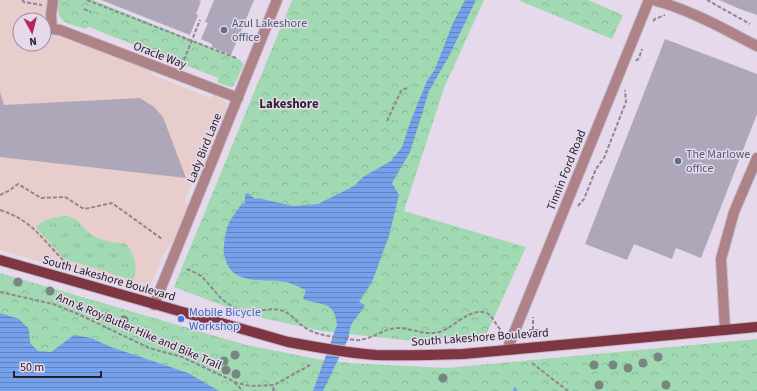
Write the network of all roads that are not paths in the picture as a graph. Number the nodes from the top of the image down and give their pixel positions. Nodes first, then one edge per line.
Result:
1 (53, 0) edge
2 (277, 0) edge
3 (649, 0) edge
4 (653, 0) edge
5 (757, 46) edge
6 (238, 98) junction
7 (757, 158) edge
8 (0, 260) edge
9 (154, 305) junction
10 (757, 327) edge
11 (725, 330) junction
12 (507, 350) junction

1 - 6 street, Oracle Way
2 - 6 street, Lady Bird Lane
3 - 12 street, Tinnin Ford Road
4 - 5 street
6 - 9 street, Lady Bird Lane
7 - 11 street
8 - 9 main road, South Lakeshore Boulevard
9 - 12 main road, South Lakeshore Boulevard
10 - 11 main road, South Lakeshore Boulevard
11 - 12 main road, South Lakeshore Boulevard

